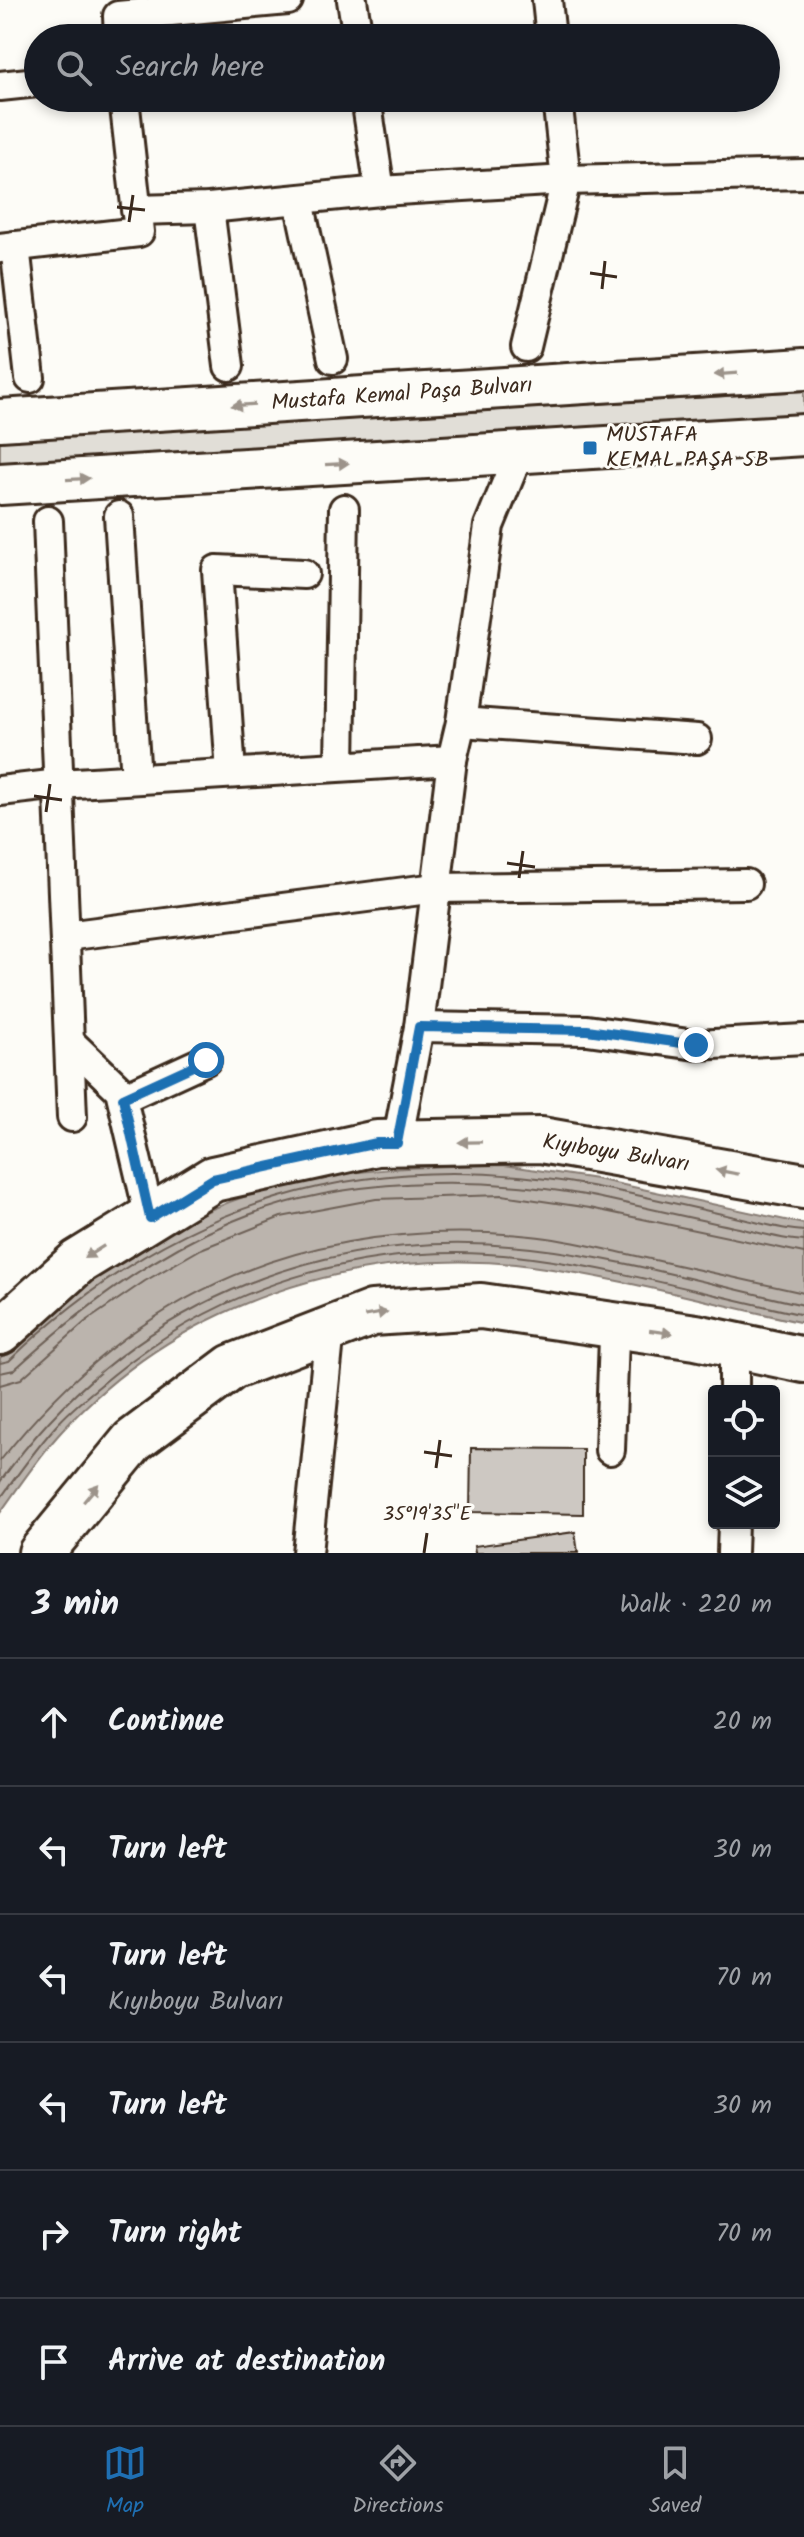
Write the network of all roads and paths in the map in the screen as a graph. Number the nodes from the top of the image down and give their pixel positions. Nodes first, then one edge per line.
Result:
1 (288, 0) edge
2 (352, 0) edge
3 (547, 0) edge
4 (118, 24) edge
5 (356, 24) edge
6 (550, 24) edge
7 (24, 83) edge
8 (0, 86) edge
9 (126, 112) edge
10 (368, 112) edge
11 (559, 112) edge
12 (804, 174) edge
13 (566, 180) junction
14 (380, 191) junction
15 (299, 201) junction
16 (209, 208) junction
17 (136, 210) junction
18 (8, 247) edge
19 (526, 347) dead end
20 (333, 359) dead end
21 (229, 366) dead end
22 (804, 369) edge
23 (30, 378) dead end
24 (0, 420) edge
25 (804, 435) edge
26 (519, 453) junction
27 (0, 484) edge
28 (344, 509) dead end
29 (119, 516) dead end
30 (48, 521) dead end
31 (304, 574) dead end
32 (461, 722) junction
33 (697, 739) dead end
34 (452, 760) junction
35 (340, 766) junction
36 (231, 773) junction
37 (136, 779) junction
38 (59, 784) junction
39 (0, 791) edge
40 (746, 884) dead end
41 (436, 888) junction
42 (66, 936) junction
43 (419, 1027) junction
44 (804, 1039) edge
45 (70, 1042) junction
46 (206, 1060) dead end
47 (123, 1098) junction
48 (72, 1117) dead end
49 (397, 1143) junction
50 (804, 1186) edge
51 (150, 1218) junction
52 (4, 1321) edge
53 (330, 1329) junction
54 (614, 1337) dead end
55 (734, 1345) junction
56 (804, 1360) edge
57 (734, 1385) edge
58 (610, 1450) dead end
59 (733, 1529) edge
60 (41, 1553) edge
61 (307, 1553) edge
62 (732, 1553) edge

1 - 4 street
2 - 5 street
3 - 6 street
7 - 8 street
9 - 17 street
10 - 14 street
11 - 13 street
12 - 13 street
13 - 14 street
13 - 19 street
14 - 15 street
15 - 16 street
15 - 20 street
16 - 17 street
16 - 21 street
17 - 18 street
18 - 23 street
22 -> 24 main road, Mustafa Kemal Paşa Bulvarı
25 - 26 main road
27 -> 26 main road
26 - 32 street
28 - 35 street
29 - 37 street
30 - 38 street
31 - 36 street
32 - 33 street
32 - 34 street
34 - 35 street
34 - 41 street
35 - 36 street
36 - 37 street
37 - 38 street
38 - 39 street
38 - 42 street
40 - 41 street
41 - 42 street
41 - 43 street
42 - 45 street
43 - 44 street
43 - 49 street
45 - 47 street
45 - 48 street
46 - 47 street
47 - 51 street
50 -> 49 main road, Kıyıboyu Bulvarı
49 - 51 main road, Kıyıboyu Bulvarı
51 -> 52 main road, Kıyıboyu Bulvarı
53 -> 55 main road
60 -> 53 main road
53 - 61 street
54 - 58 street
55 - 56 main road
55 - 57 street
59 - 62 street

